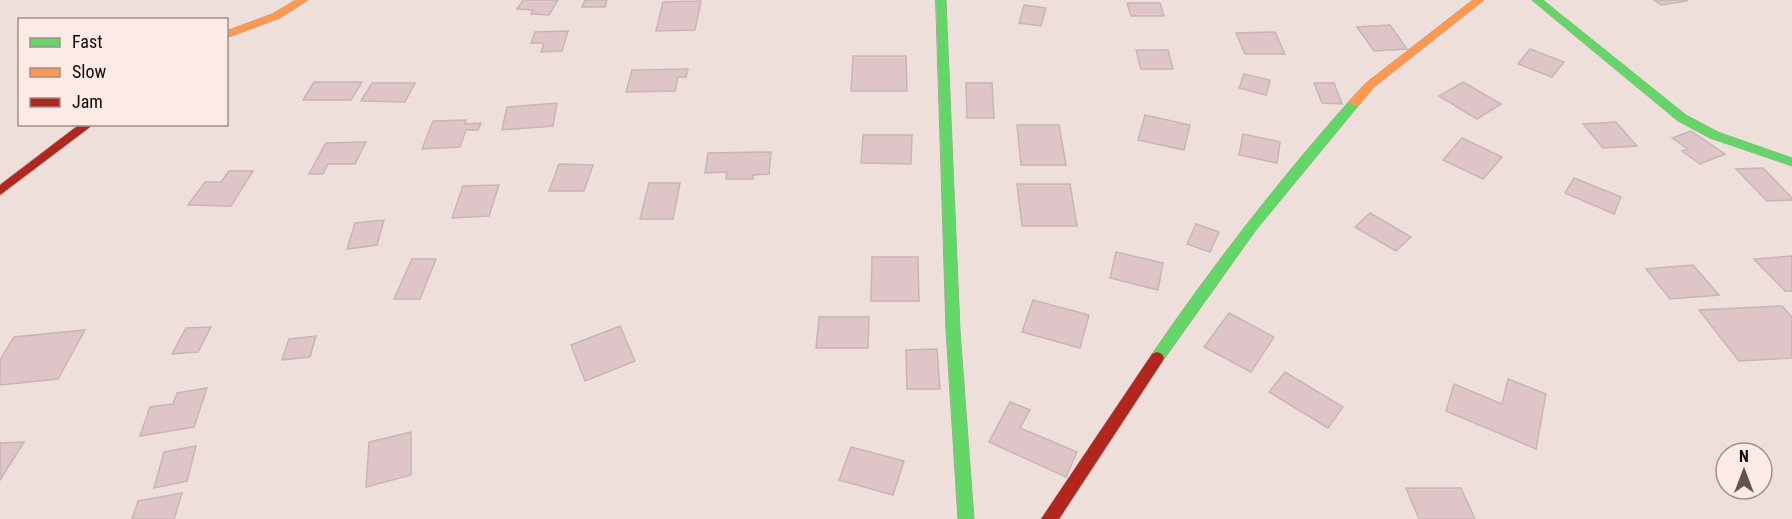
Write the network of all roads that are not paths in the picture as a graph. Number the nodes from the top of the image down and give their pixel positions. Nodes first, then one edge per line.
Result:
1 (303, 0) edge
2 (941, 0) edge
3 (1479, 0) edge
4 (1537, 0) edge
5 (228, 34) edge
6 (85, 126) edge
7 (1792, 162) edge
8 (0, 191) edge
9 (966, 519) edge
10 (1049, 519) edge

1 - 5 street
2 - 9 street
3 - 10 street
4 - 7 street
6 - 8 street

